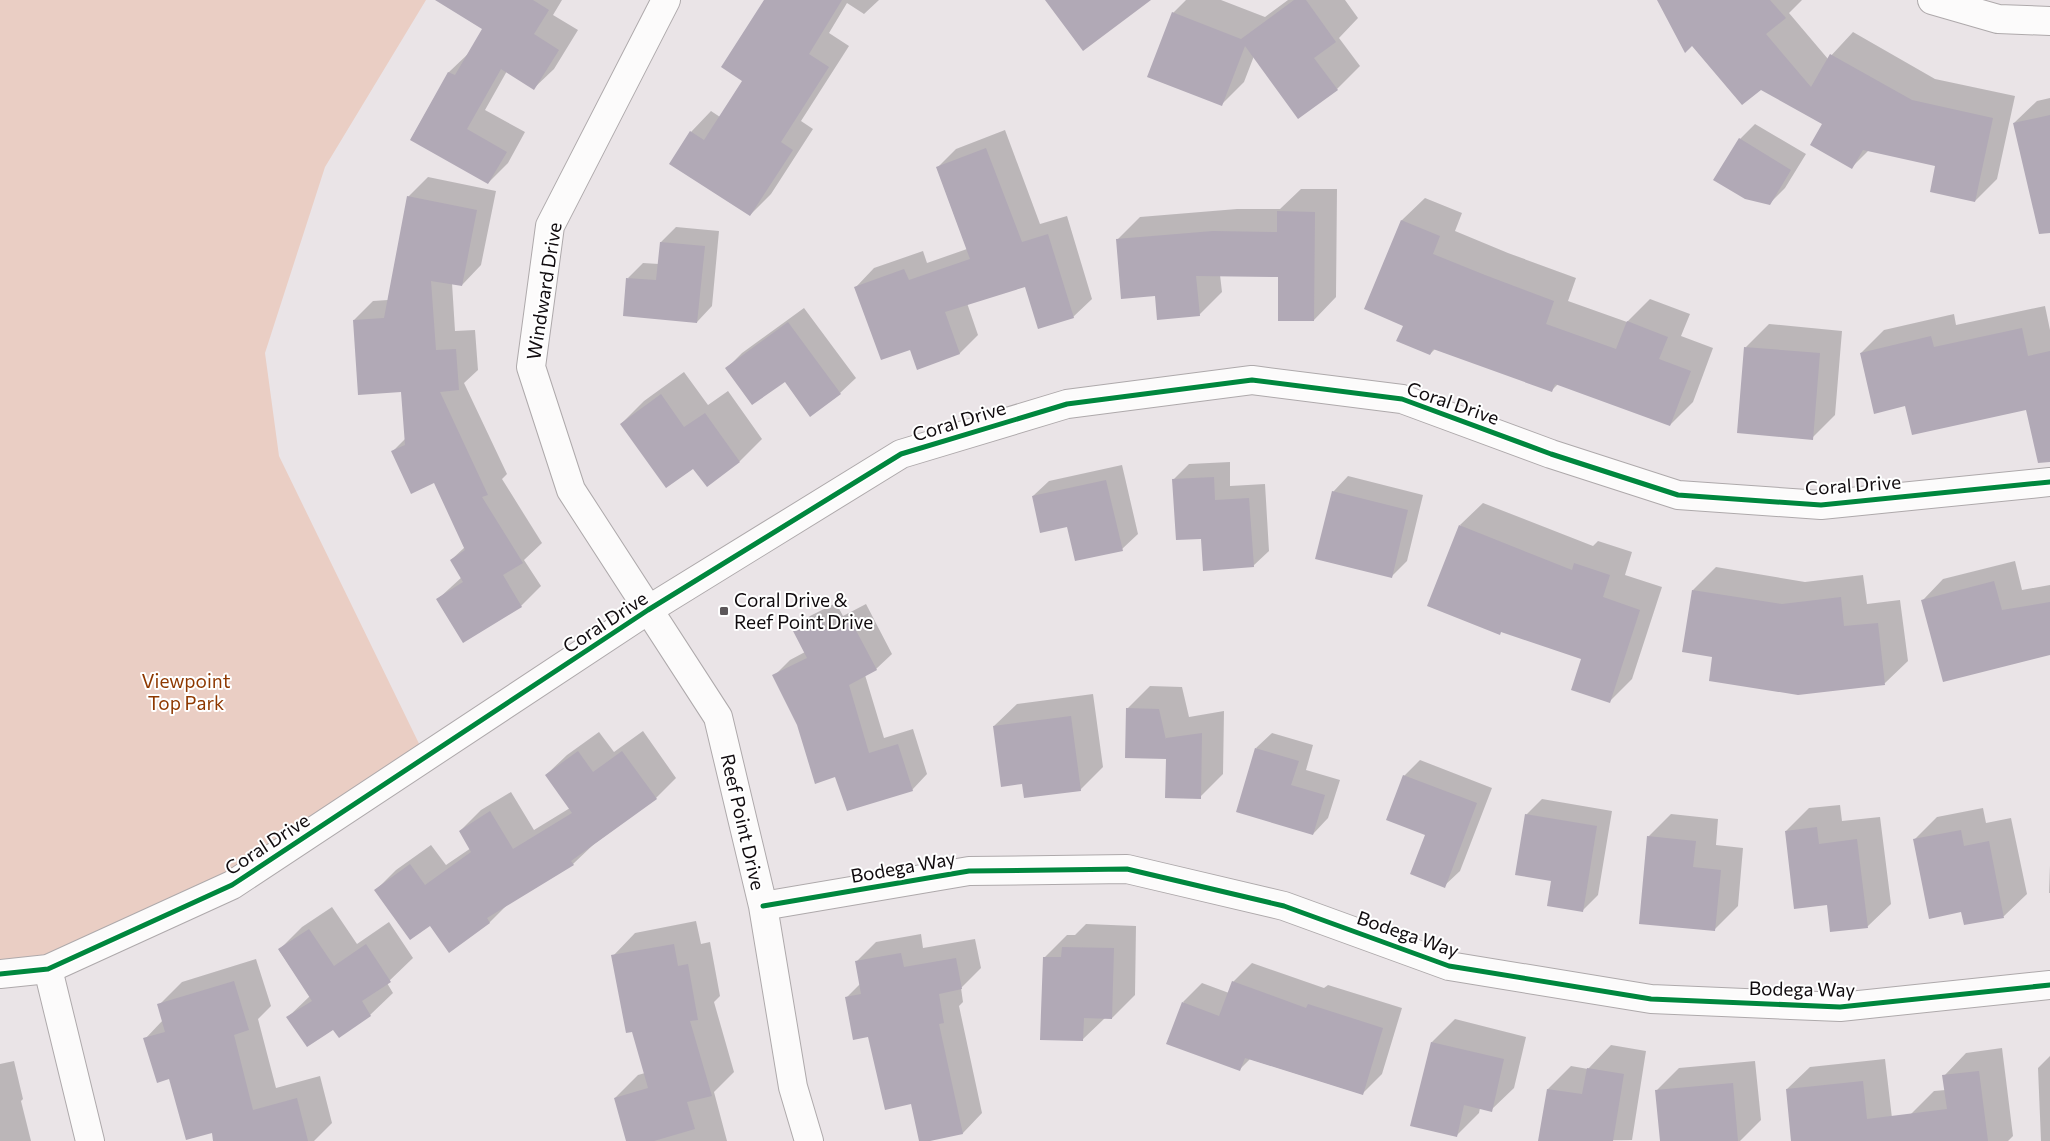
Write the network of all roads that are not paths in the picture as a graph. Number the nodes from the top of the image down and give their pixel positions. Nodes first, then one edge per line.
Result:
1 (666, 0) edge
2 (1932, 0) edge
3 (2050, 21) edge
4 (2050, 482) edge
5 (648, 610) junction
6 (763, 906) junction
7 (48, 970) junction
8 (0, 974) edge
9 (2050, 985) edge
10 (90, 1141) edge
11 (809, 1141) edge

1 - 5 street, Windward Drive
2 - 3 street
4 - 5 street, Coral Drive
5 - 6 street, Reef Point Drive
5 - 7 street, Coral Drive
6 - 9 street, Bodega Way
6 - 11 street, Reef Point Drive
7 - 8 street, Coral Drive
7 - 10 street

